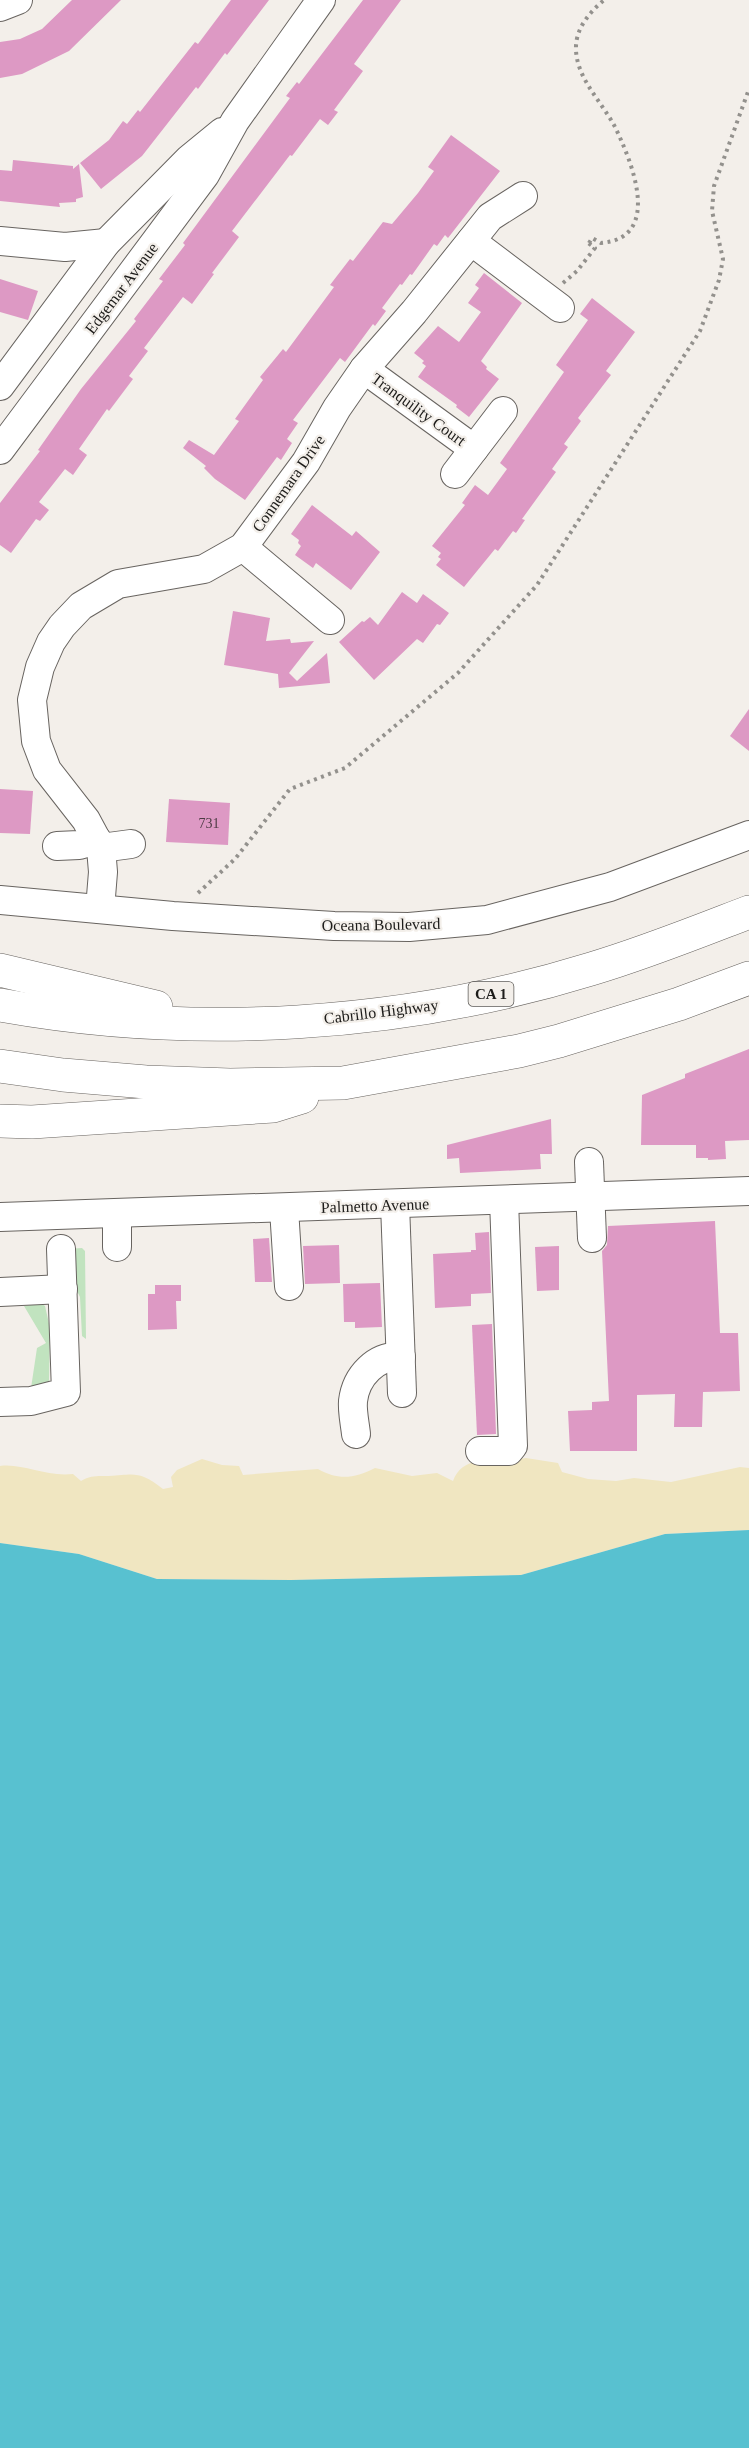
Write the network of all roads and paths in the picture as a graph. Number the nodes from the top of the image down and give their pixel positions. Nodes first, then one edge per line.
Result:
1 (18, 0) edge
2 (321, 0) edge
3 (604, 0) edge
4 (0, 7) edge
5 (749, 89) edge
6 (235, 121) junction
7 (523, 196) dead end
8 (0, 241) edge
9 (471, 241) junction
10 (106, 243) junction
11 (560, 296) joint
12 (364, 369) junction
13 (0, 386) edge
14 (503, 411) dead end
15 (474, 449) junction
16 (0, 450) edge
17 (455, 474) dead end
18 (243, 547) junction
19 (330, 620) dead end
20 (749, 835) edge
21 (99, 844) junction
22 (131, 844) dead end
23 (57, 846) dead end
24 (0, 900) edge
25 (100, 909) junction
26 (749, 912) edge
27 (173, 916) junction
28 (0, 969) edge
29 (749, 978) edge
30 (0, 1005) edge
31 (222, 1023) junction
32 (0, 1066) edge
33 (343, 1083) junction
34 (0, 1103) edge
35 (211, 1111) junction
36 (0, 1121) edge
37 (589, 1162) dead end
38 (749, 1191) edge
39 (589, 1197) junction
40 (504, 1200) junction
41 (394, 1204) junction
42 (284, 1209) junction
43 (117, 1215) junction
44 (0, 1217) edge
45 (592, 1238) dead end
46 (117, 1247) dead end
47 (61, 1249) dead end
48 (289, 1286) dead end
49 (63, 1289) junction
50 (0, 1292) edge
51 (401, 1357) junction
52 (402, 1393) dead end
53 (0, 1402) edge
54 (356, 1434) dead end
55 (480, 1452) dead end

1 - 4 street
2 - 6 street, Edgemar Avenue
3 - 11 path
5 - 27 path
6 - 10 street, Edgemar Avenue
6 - 16 street, Edgemar Avenue
7 - 9 street, Connemara Drive
8 - 10 street
9 - 11 street
9 - 12 street, Connemara Drive
10 - 13 street, Edgemar Avenue
12 - 15 street, Tranquility Court
12 - 18 street, Connemara Drive
14 - 15 street
15 - 17 street
18 - 19 street
18 - 21 street, Connemara Drive
20 - 27 street, Oceana Boulevard
21 - 22 street
21 - 23 street
21 - 25 street, Connemara Drive
24 - 25 street, Oceana Boulevard
25 - 27 street, Oceana Boulevard
26 - 31 highway, Cabrillo Highway / CA 1
28 - 31 highway
29 - 33 highway
30 - 31 highway, Cabrillo Highway / CA 1
32 - 33 highway
33 - 35 highway
34 - 35 highway
35 - 36 highway
37 - 39 street
38 - 39 street, Palmetto Avenue
39 - 40 street, Palmetto Avenue
39 - 45 street
40 - 41 street, Palmetto Avenue
40 - 55 street
41 - 42 street, Palmetto Avenue
41 - 51 street
42 - 43 street, Palmetto Avenue
42 - 48 street
43 - 44 street, Palmetto Avenue
43 - 46 street
47 - 49 street
49 - 50 street
49 - 53 street
51 - 52 street
51 - 54 street

